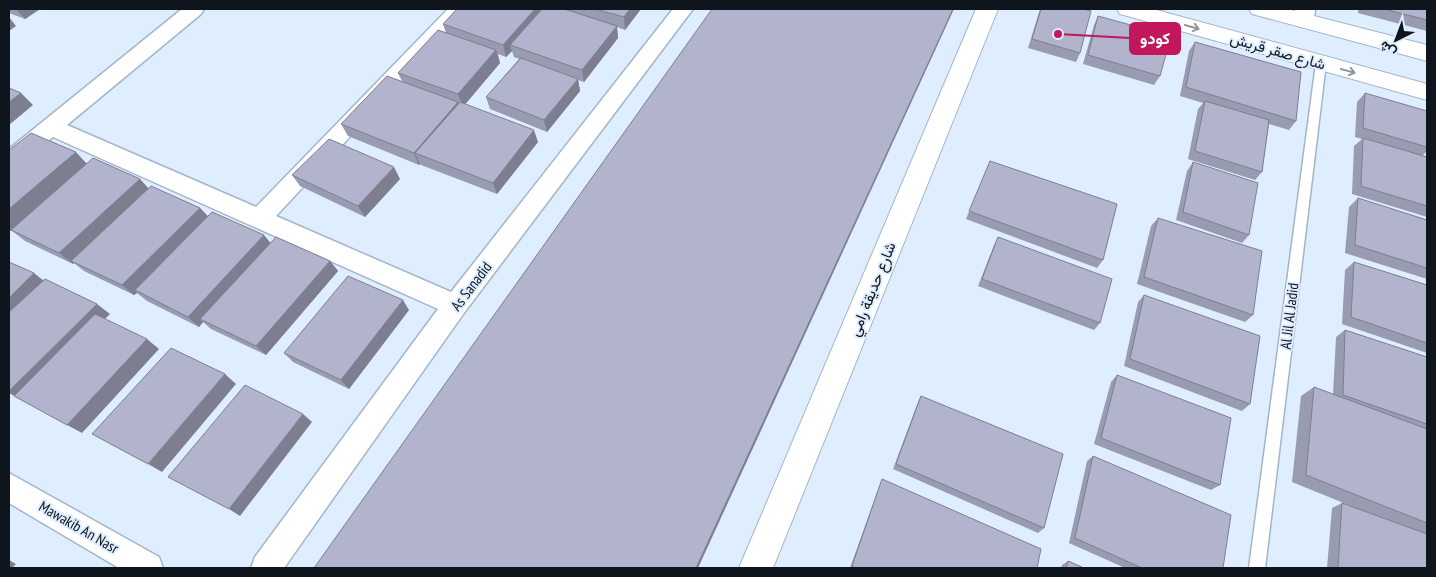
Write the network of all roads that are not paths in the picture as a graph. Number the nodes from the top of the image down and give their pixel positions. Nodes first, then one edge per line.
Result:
1 (194, 9) edge
2 (459, 9) edge
3 (683, 9) edge
4 (987, 9) edge
5 (1128, 9) edge
6 (1260, 9) edge
7 (1304, 14) edge
8 (1427, 53) edge
9 (1321, 63) junction
10 (1427, 92) edge
11 (50, 127) junction
12 (9, 161) edge
13 (260, 218) junction
14 (455, 305) junction
15 (9, 487) edge
16 (148, 568) edge
17 (266, 568) edge
18 (756, 568) edge
19 (1257, 568) edge

1 - 11 street
2 - 13 street
3 - 14 street, As Sanadid
4 - 18 street, شارع حديقة رامي
5 -> 9 street, شارع صقر قريش
6 - 7 street
7 - 8 street
9 -> 10 street, شارع صقر قريش
9 - 19 lane, Al Jil Al Jadid
11 - 12 street
11 - 13 street
13 - 14 street
14 - 17 street, As Sanadid
15 - 16 street, Mawakib An Nasr

